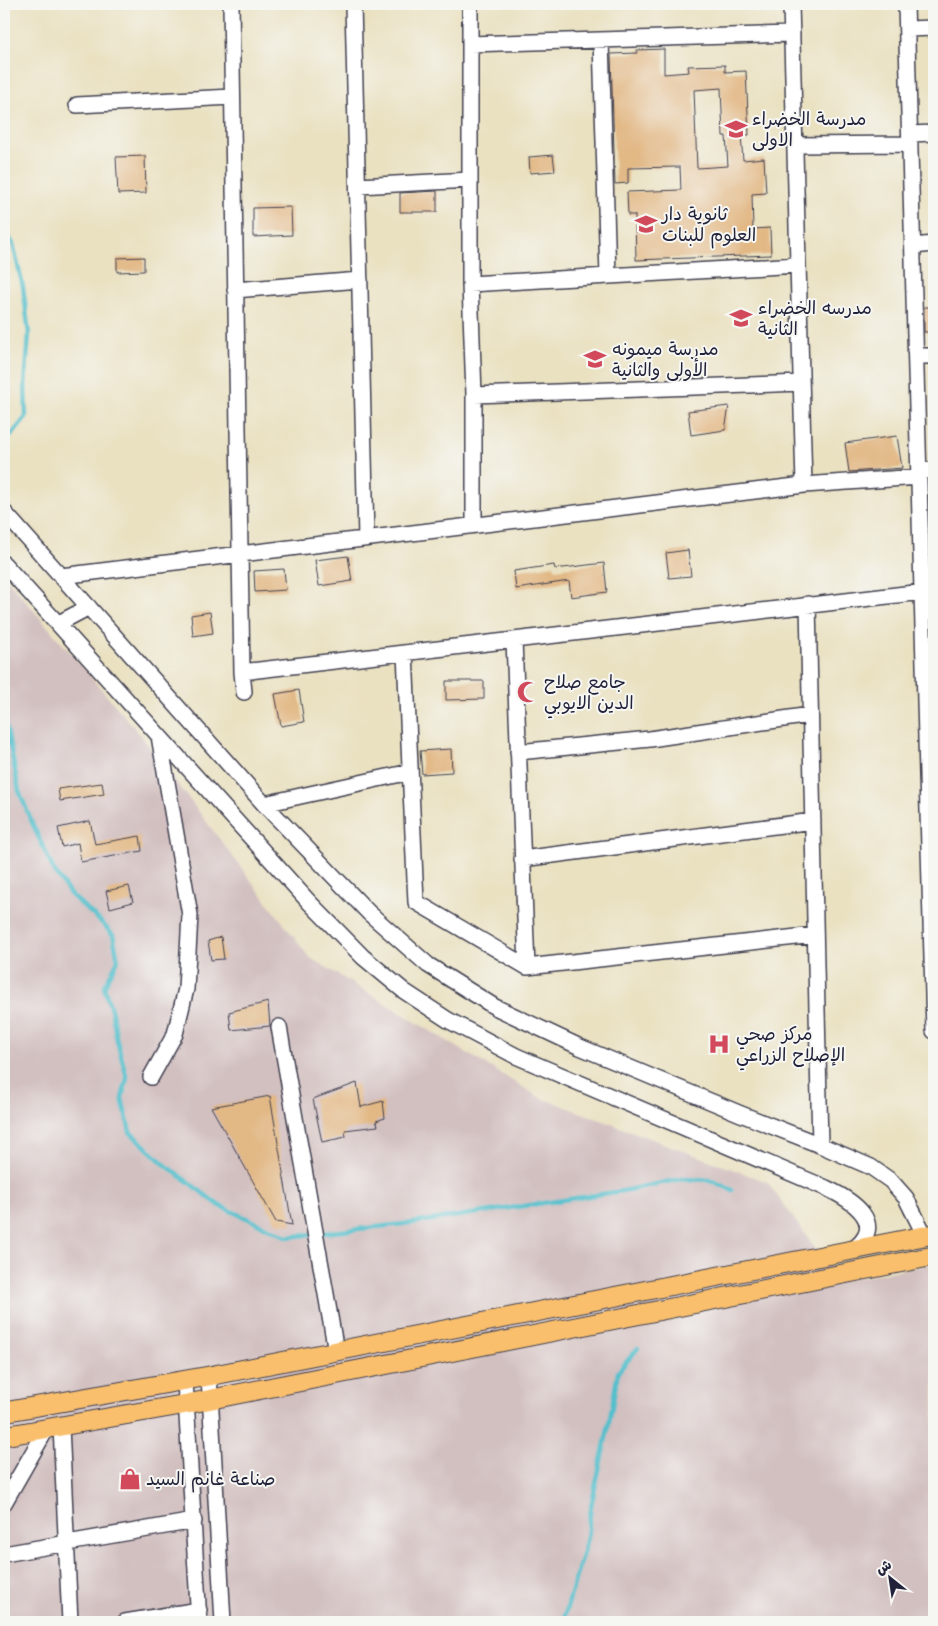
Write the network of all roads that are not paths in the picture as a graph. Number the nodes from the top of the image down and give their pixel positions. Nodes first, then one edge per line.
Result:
1 (231, 4) edge
2 (353, 4) edge
3 (470, 4) edge
4 (792, 4) edge
5 (906, 4) edge
6 (934, 28) edge
7 (907, 29) junction
8 (792, 34) junction
9 (601, 40) junction
10 (470, 44) junction
11 (232, 96) junction
12 (77, 105) dead end
13 (934, 133) edge
14 (910, 138) junction
15 (795, 145) junction
16 (470, 180) junction
17 (358, 186) junction
18 (934, 244) edge
19 (913, 246) junction
20 (798, 265) junction
21 (608, 276) junction
22 (360, 280) junction
23 (470, 284) junction
24 (235, 290) junction
25 (916, 356) junction
26 (934, 356) edge
27 (801, 382) junction
28 (474, 395) junction
29 (924, 472) edge
30 (804, 485) junction
31 (4, 512) edge
32 (474, 525) junction
33 (366, 538) junction
34 (240, 554) junction
35 (4, 564) edge
36 (61, 576) junction
37 (922, 592) junction
38 (808, 604) junction
39 (89, 607) junction
40 (59, 623) junction
41 (929, 632) edge
42 (514, 640) junction
43 (405, 653) junction
44 (242, 672) junction
45 (244, 692) dead end
46 (810, 715) junction
47 (159, 736) junction
48 (930, 738) edge
49 (518, 752) junction
50 (410, 772) junction
51 (264, 804) junction
52 (813, 821) junction
53 (522, 858) junction
54 (815, 935) junction
55 (527, 967) junction
56 (279, 1027) dead end
57 (934, 1031) edge
58 (151, 1077) dead end
59 (820, 1145) junction
60 (929, 1235) edge
61 (852, 1250) junction
62 (934, 1256) edge
63 (336, 1352) junction
64 (209, 1376) junction
65 (185, 1380) junction
66 (210, 1399) junction
67 (187, 1404) junction
68 (4, 1412) edge
69 (54, 1427) junction
70 (4, 1436) edge
71 (4, 1503) edge
72 (194, 1521) junction
73 (65, 1544) junction
74 (4, 1554) edge
75 (199, 1616) edge
76 (70, 1622) edge
77 (125, 1622) edge
78 (223, 1622) edge

1 - 11 street
2 - 17 street
3 - 10 street
4 - 8 street
5 - 7 street
6 - 7 street
7 - 14 street
8 - 9 street
8 - 15 street
9 - 10 street
9 - 21 street
10 - 16 street
11 - 12 street
11 - 24 street
13 - 14 street
14 - 15 street
14 - 19 street
15 - 20 street
16 - 17 street
16 - 23 street
17 - 22 street
18 - 19 street
19 - 25 street
20 - 21 street
20 - 27 street
21 - 23 street
22 - 24 street
22 - 33 street
23 - 28 street
24 - 34 street
25 - 26 street
25 - 29 street
27 - 28 street
27 - 30 street
28 - 32 street
29 - 30 street
29 - 37 street
30 - 32 street
31 - 36 street
32 - 33 street
33 - 34 street
34 - 36 street
34 - 44 street
35 - 40 street
36 - 39 street
37 - 38 street
37 - 41 street
38 - 42 street
38 - 46 street
39 - 40 street
39 - 51 street
40 - 47 street
41 - 48 street
42 - 43 street
42 - 49 street
43 - 44 street
43 - 50 street
44 - 45 street
46 - 49 street
46 - 52 street
47 - 58 street
47 - 61 street
48 - 57 street
49 - 53 street
50 - 51 street
50 - 55 street
51 - 59 street
52 - 53 street
52 - 54 street
53 - 55 street
54 - 55 street
54 - 59 street
56 - 63 street
59 - 60 street
60 - 61 main road
61 - 63 main road
62 - 66 main road
63 - 64 main road
64 - 65 main road
64 - 66 street
65 - 67 street
65 - 68 main road
66 - 67 main road
66 - 78 street
67 - 69 main road
67 - 72 street
69 - 70 main road
69 - 71 street
69 - 73 street
72 - 73 street
72 - 75 street
73 - 74 street
73 - 76 street
75 - 77 street

